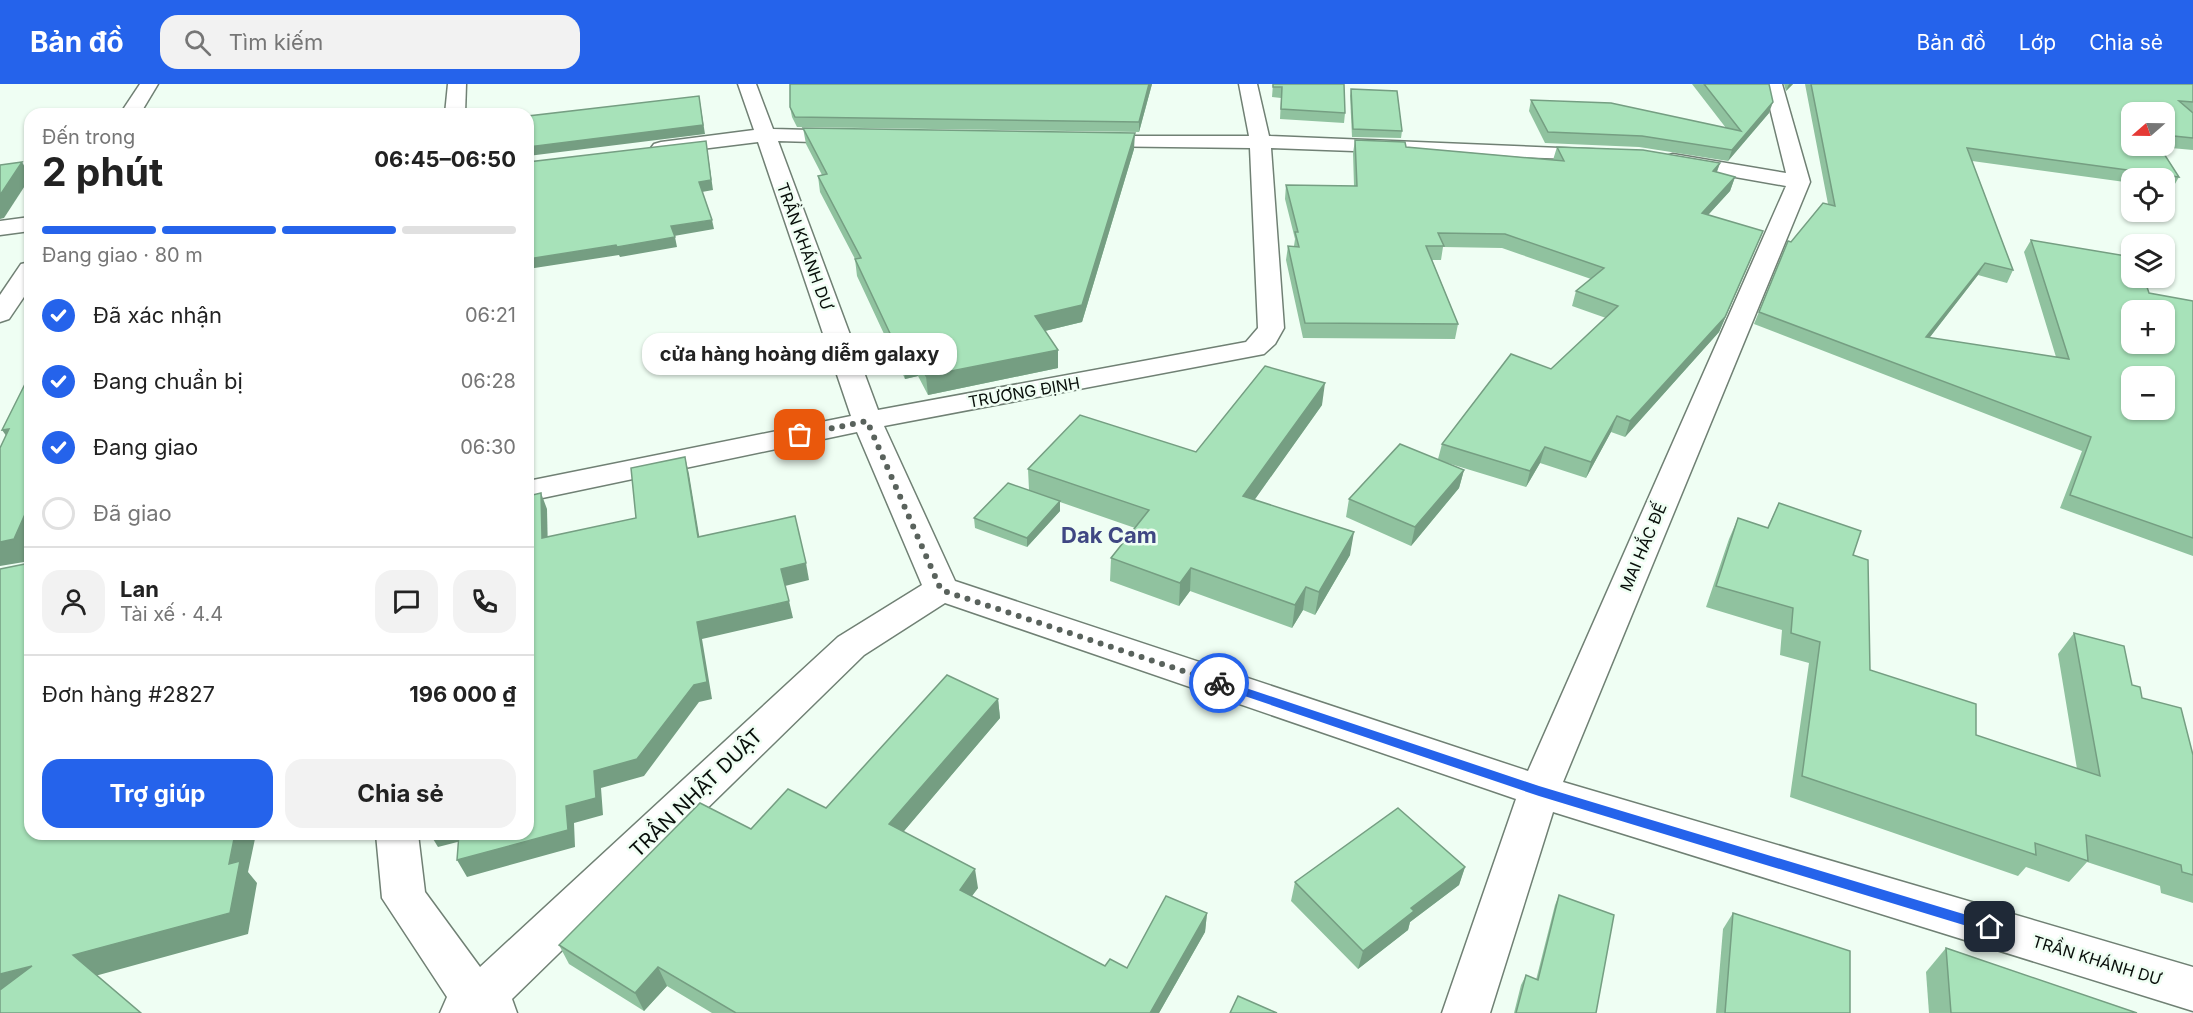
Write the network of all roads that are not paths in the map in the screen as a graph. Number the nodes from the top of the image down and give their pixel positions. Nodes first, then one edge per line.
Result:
1 (149, 84) edge
2 (457, 84) edge
3 (747, 84) edge
4 (1248, 84) edge
5 (1773, 84) edge
6 (134, 108) edge
7 (455, 108) edge
8 (765, 135) junction
9 (872, 137) edge
10 (1072, 140) edge
11 (1260, 142) junction
12 (647, 150) edge
13 (1627, 154) edge
14 (1658, 157) edge
15 (1799, 182) junction
16 (24, 225) edge
17 (0, 228) edge
18 (24, 277) edge
19 (0, 314) edge
20 (867, 421) junction
21 (534, 490) edge
22 (941, 590) junction
23 (1539, 791) junction
24 (398, 840) edge
25 (2193, 989) edge
26 (479, 1009) edge
27 (1466, 1013) edge

1 - 6 street
2 - 7 street
3 - 8 street, TRẦN KHÁNH DƯ
4 - 11 street, TRƯƠNG ĐỊNH
5 - 15 street
8 - 9 street
8 - 12 street
8 - 20 street, TRẦN KHÁNH DƯ
10 - 11 street
11 - 13 street
11 - 20 street, TRƯƠNG ĐỊNH
14 - 15 street
15 - 23 street, MAI HẮC ĐẾ
16 - 17 street
18 - 19 street
20 - 21 street, TRƯƠNG ĐỊNH
20 - 22 street, TRẦN KHÁNH DƯ
22 - 23 street, TRẦN KHÁNH DƯ
22 - 26 street, TRẦN NHẬT DUẬT
23 - 25 street, TRẦN KHÁNH DƯ
23 - 27 street, MAI HẮC ĐẾ
24 - 26 street

